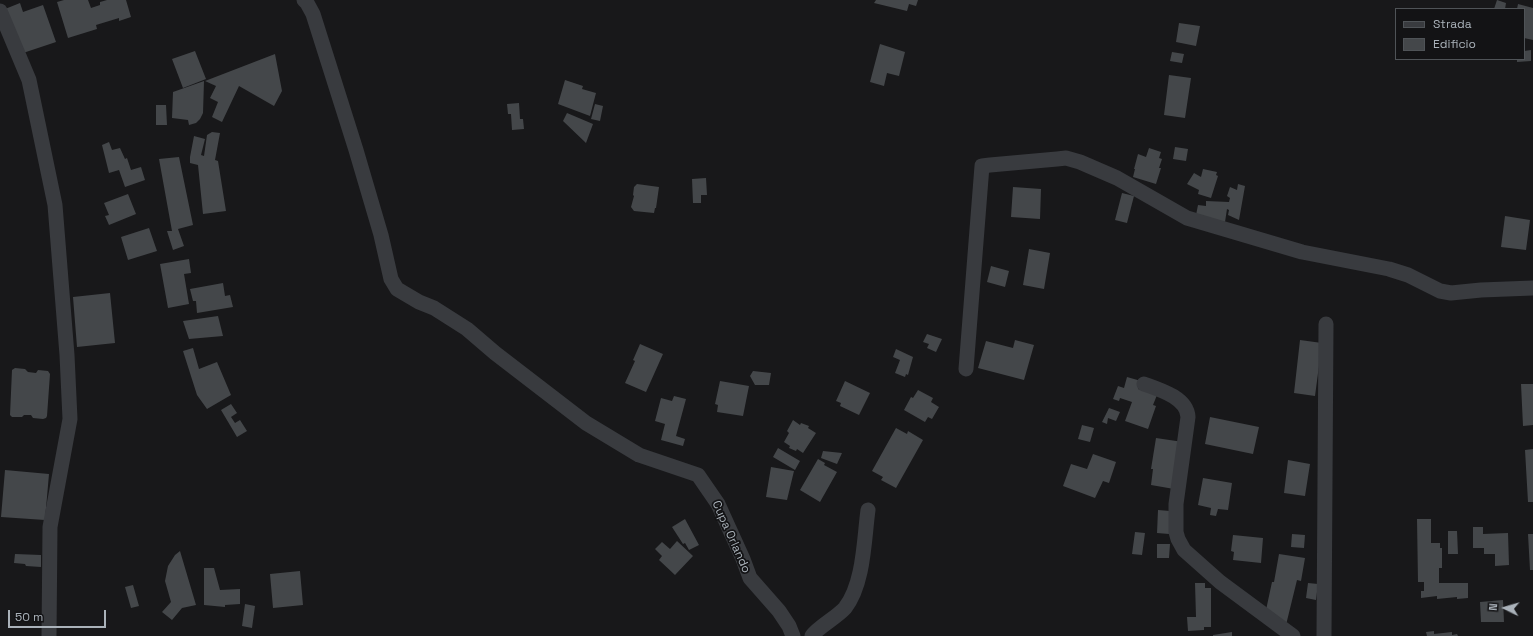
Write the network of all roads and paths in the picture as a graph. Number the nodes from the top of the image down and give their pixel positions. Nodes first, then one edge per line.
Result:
1 (304, 0) edge
2 (0, 11) edge
3 (1533, 288) edge
4 (1326, 324) dead end
5 (966, 369) dead end
6 (1144, 384) dead end
7 (868, 510) dead end
8 (49, 636) edge
9 (793, 636) edge
10 (812, 636) edge
11 (1293, 636) edge
12 (1324, 636) edge

1 - 9 street, Cupa Orlando
2 - 8 street
3 - 5 street
4 - 12 street
6 - 11 street
7 - 10 street

